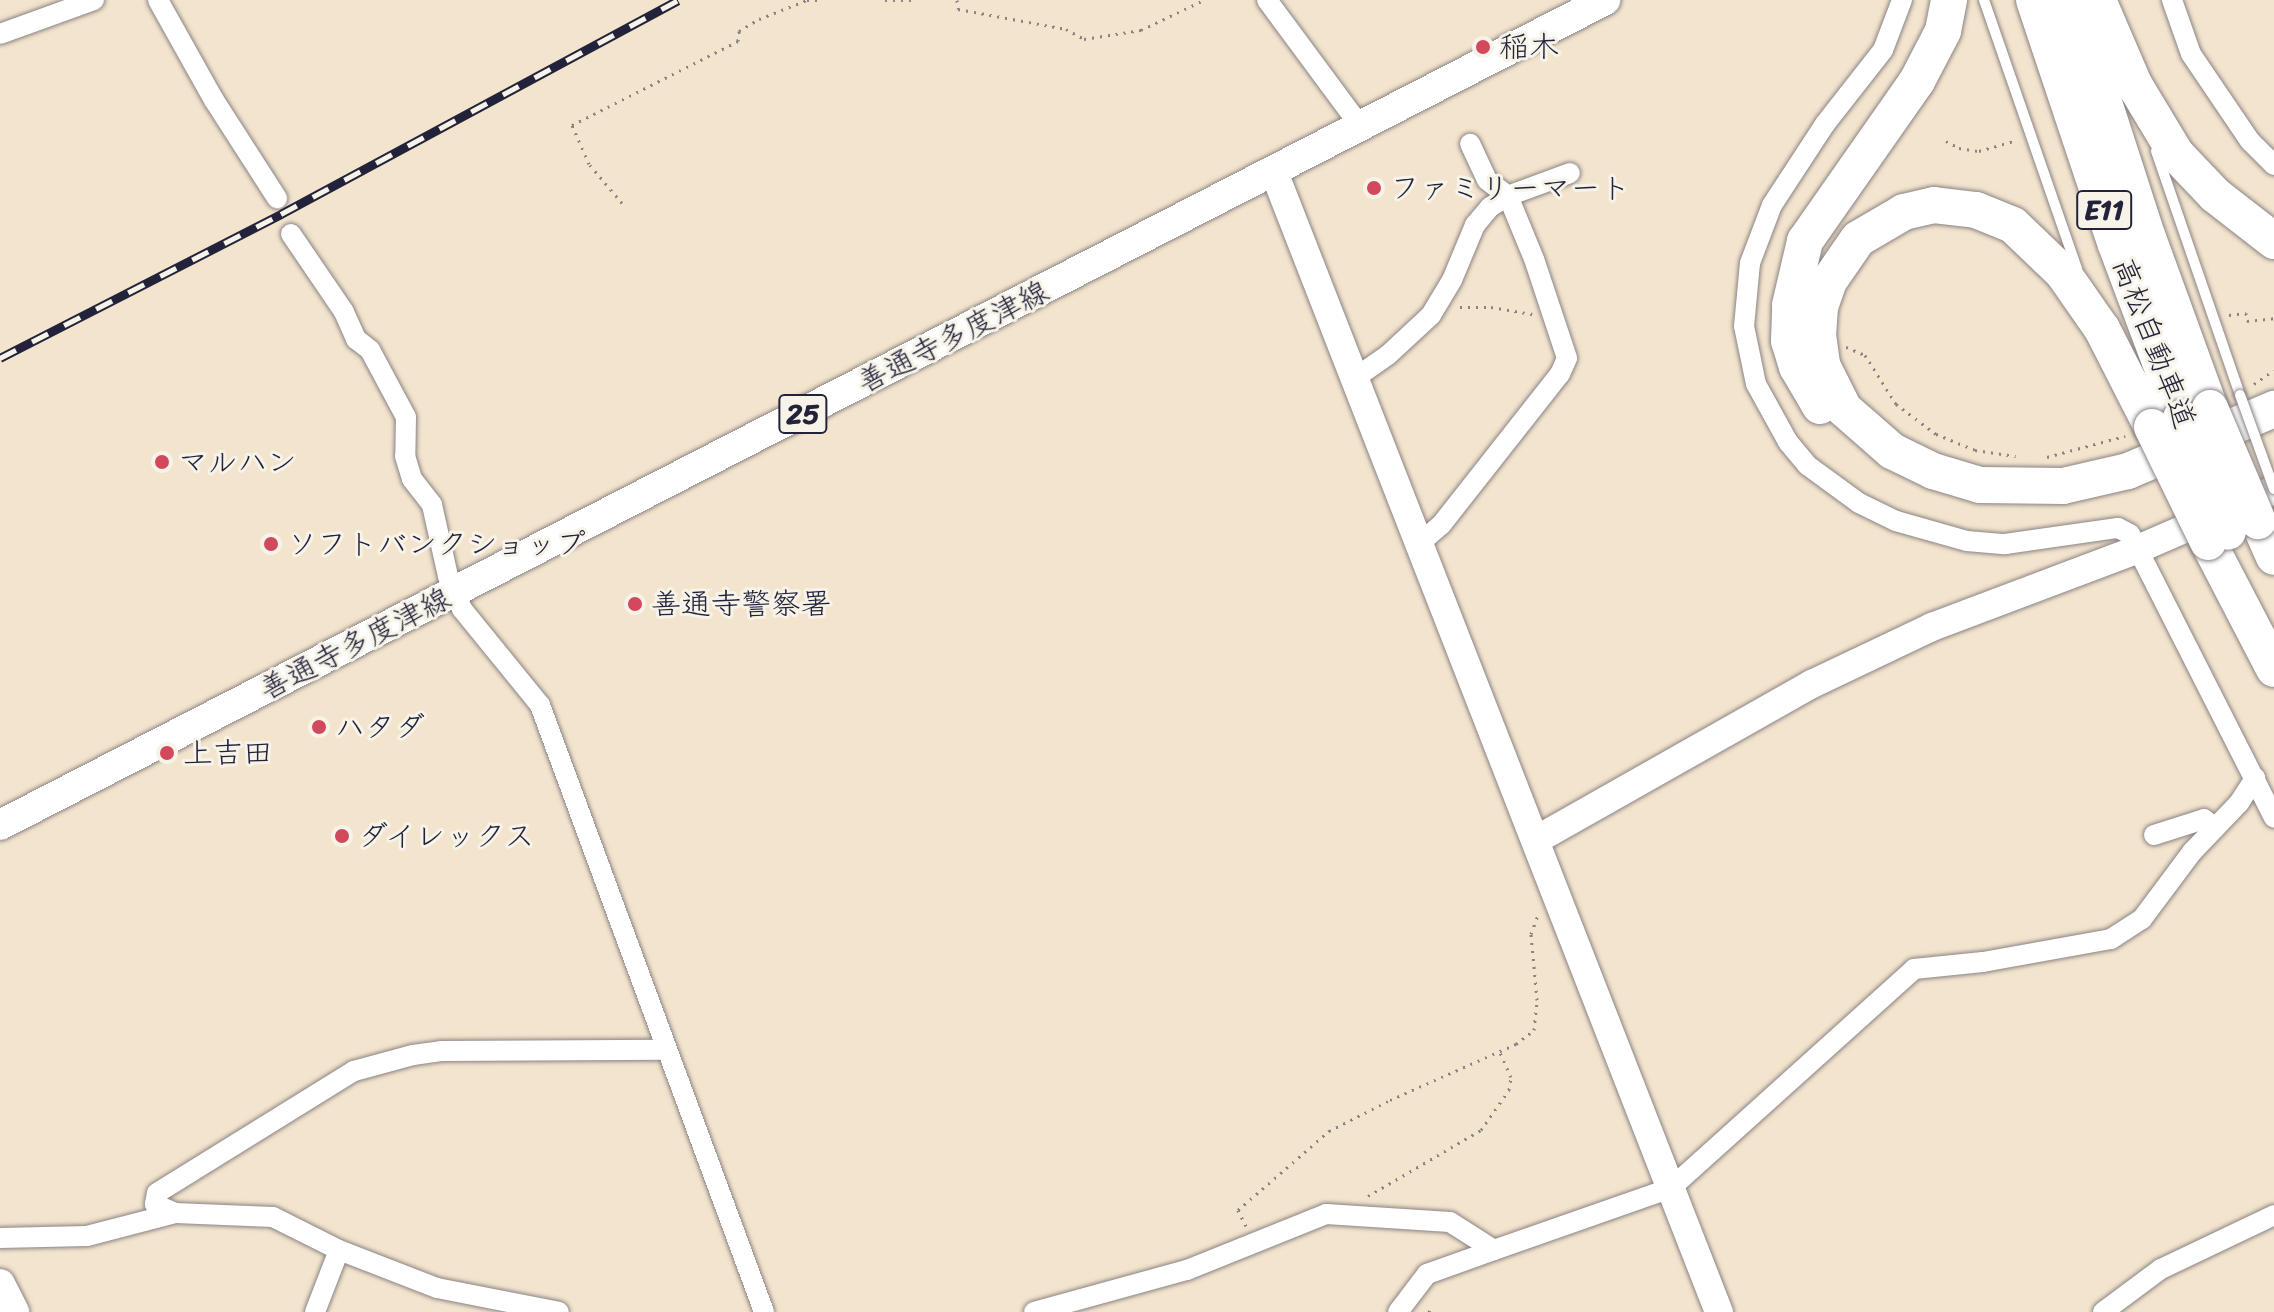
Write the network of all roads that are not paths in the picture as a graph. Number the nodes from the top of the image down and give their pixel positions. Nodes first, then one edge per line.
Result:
1 (94, 0) edge
2 (158, 0) edge
3 (1267, 0) edge
4 (1605, 0) edge
5 (1902, 0) edge
6 (1949, 0) edge
7 (1984, 0) edge
8 (2034, 0) edge
9 (2071, 0) edge
10 (2098, 0) edge
11 (2172, 0) edge
12 (0, 34) edge
13 (2134, 84) junction
14 (1357, 127) junction
15 (1470, 144) dead end
16 (2274, 165) edge
17 (1274, 172) junction
18 (1570, 173) dead end
19 (1508, 196) junction
20 (277, 198) dead end
21 (291, 234) dead end
22 (2274, 241) edge
23 (2102, 329) junction
24 (1355, 378) junction
25 (2264, 396) edge
26 (2182, 417) junction
27 (2274, 432) edge
28 (2248, 515) edge
29 (1420, 543) junction
30 (2138, 549) junction
31 (2274, 557) edge
32 (456, 592) junction
33 (2274, 635) edge
34 (2274, 669) edge
35 (2255, 778) junction
36 (2274, 818) edge
37 (0, 825) edge
38 (2215, 828) junction
39 (2154, 835) dead end
40 (1536, 840) junction
41 (667, 1050) junction
42 (1671, 1188) junction
43 (175, 1213) junction
44 (2274, 1215) edge
45 (0, 1238) edge
46 (339, 1250) junction
47 (1494, 1250) junction
48 (0, 1284) edge
49 (14, 1312) edge
50 (315, 1312) edge
51 (559, 1312) edge
52 (764, 1312) edge
53 (1034, 1312) edge
54 (1398, 1312) edge
55 (1719, 1312) edge
56 (2103, 1312) edge

1 - 12 street
2 - 20 street
3 - 14 street
4 - 14 main road, 善通寺多度津線 / 25
5 - 30 street
6 - 27 highway
7 - 23 lane
8 - 26 highway, 高松自動車道 / E11
9 - 26 highway, 高松自動車道 / E11
10 - 13 highway
11 - 16 street
13 - 22 highway
13 - 26 lane
14 - 17 main road, 善通寺多度津線 / 25
15 - 19 street
17 - 24 street
17 - 32 main road, 善通寺多度津線 / 25
18 - 19 street
19 - 24 street
19 - 29 street
21 - 32 street
23 - 25 highway
23 - 26 highway
24 - 29 street
26 - 28 highway, 高松自動車道 / E11, bridge
26 - 28 highway, bridge
28 - 30 street
28 - 31 highway, 高松自動車道 / E11
28 - 33 highway, 高松自動車道 / E11
28 - 34 highway
29 - 40 street
30 - 35 street
30 - 40 street
32 - 37 main road, 善通寺多度津線 / 25
32 - 41 street
35 - 36 street
35 - 38 street
38 - 39 street
38 - 42 street
40 - 42 street
41 - 43 street
41 - 52 street
42 - 47 street
42 - 55 street
43 - 45 street
43 - 46 street
44 - 56 street
46 - 50 street
46 - 51 street
47 - 53 street
47 - 54 street
48 - 49 main road

